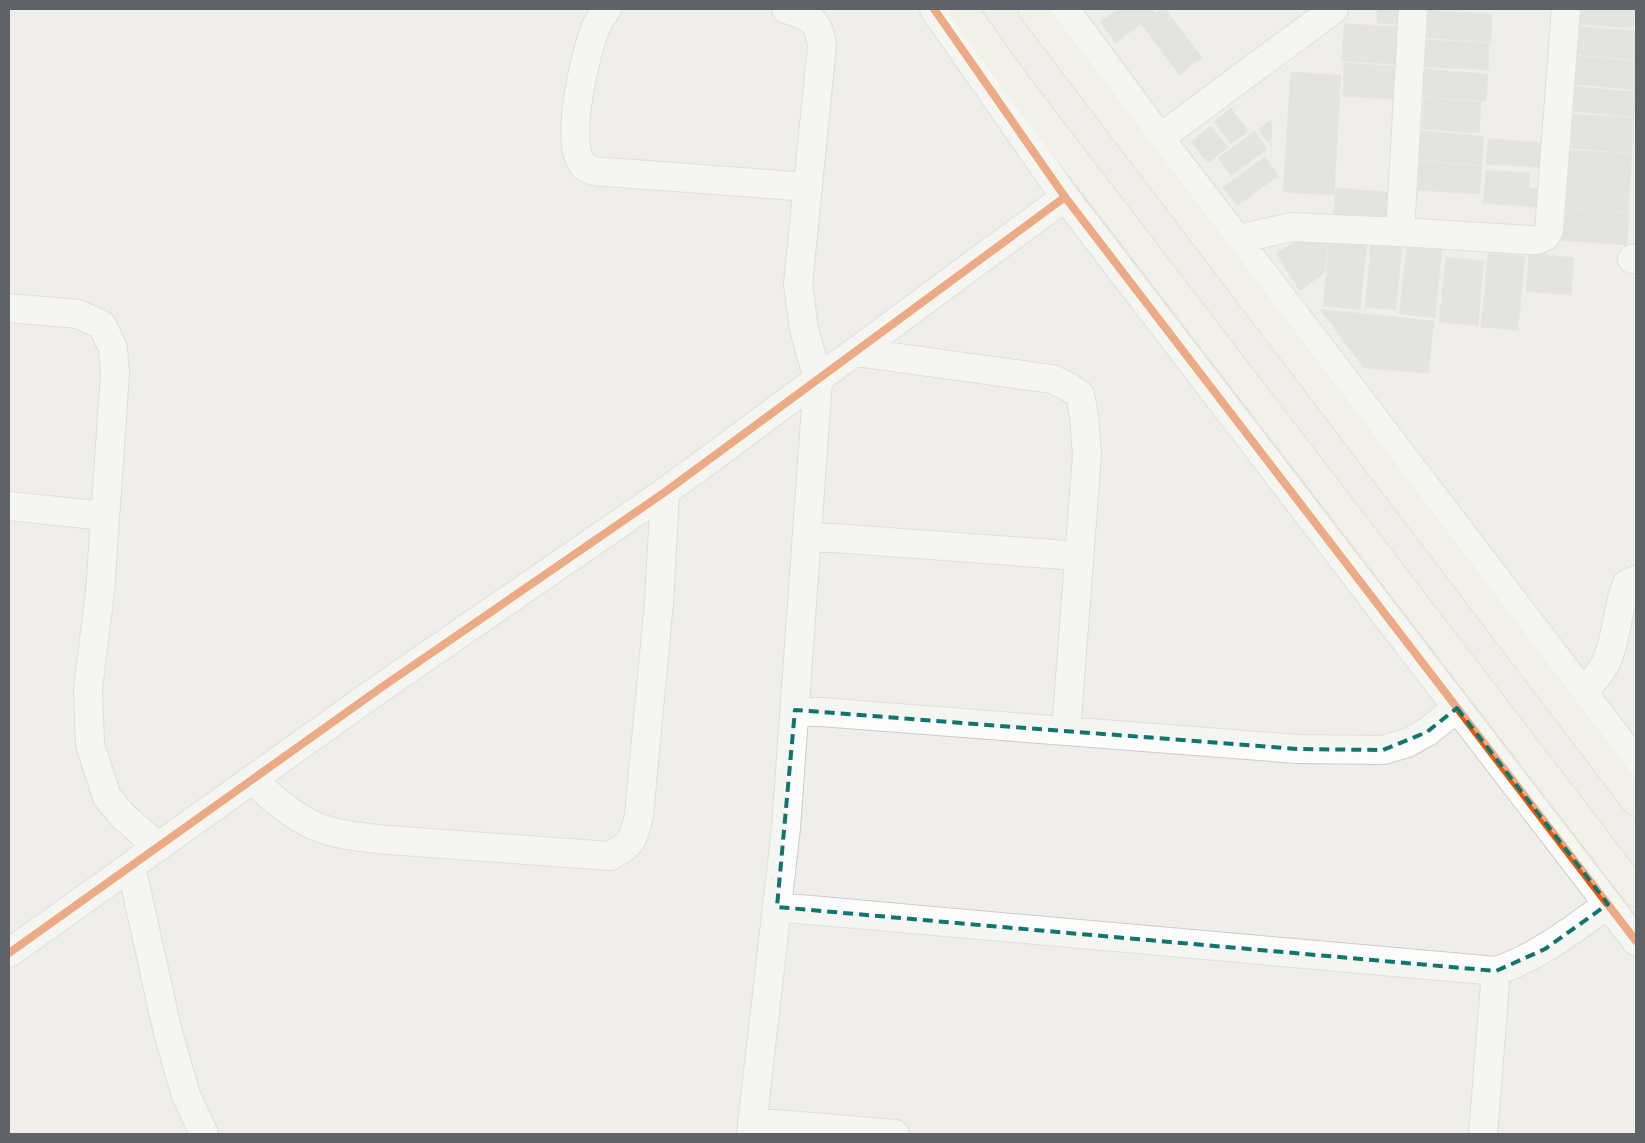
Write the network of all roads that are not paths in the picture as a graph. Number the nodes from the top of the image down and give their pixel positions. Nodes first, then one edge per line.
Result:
1 (607, 9) edge
2 (786, 9) edge
3 (934, 9) edge
4 (963, 9) edge
5 (1032, 9) edge
6 (1065, 9) edge
7 (1334, 9) edge
8 (1412, 9) edge
9 (1566, 9) edge
10 (1160, 138) junction
11 (808, 186) junction
12 (1065, 197) junction
13 (1400, 232) junction
14 (1239, 239) junction
15 (9, 308) edge
16 (856, 352) junction
17 (818, 379) junction
18 (665, 492) junction
19 (9, 506) edge
20 (105, 516) junction
21 (807, 536) junction
22 (1079, 556) junction
23 (1636, 580) edge
24 (1584, 692) junction
25 (1457, 708) junction
26 (795, 710) junction
27 (1066, 731) junction
28 (1636, 762) edge
29 (252, 780) junction
30 (1636, 802) edge
31 (158, 847) junction
32 (131, 866) junction
33 (1636, 892) edge
34 (1608, 904) junction
35 (777, 907) junction
36 (1636, 941) edge
37 (9, 953) edge
38 (1496, 972) junction
39 (751, 1128) edge
40 (204, 1134) edge
41 (895, 1134) edge
42 (1483, 1134) edge

1 - 11 street
2 - 11 street
3 - 12 street
4 - 33 main road
5 - 30 main road
6 - 10 street
7 - 10 street
8 - 13 street
9 - 13 street
10 - 14 street
11 - 17 street
12 - 16 street
12 - 25 street
13 - 14 street
14 - 24 street
15 - 20 street
16 - 17 street
16 - 22 street
17 - 18 street
17 - 21 street
18 - 29 street
18 - 29 street
19 - 20 street
20 - 31 street
21 - 22 street
21 - 26 street
22 - 27 street
23 - 24 street
24 - 28 street
25 - 27 street
25 - 34 street
26 - 27 street
26 - 35 street
29 - 31 street
31 - 32 street
32 - 37 street
32 - 40 street
34 - 36 street
34 - 38 street
35 - 38 street
35 - 39 street
38 - 42 street
39 - 41 street

